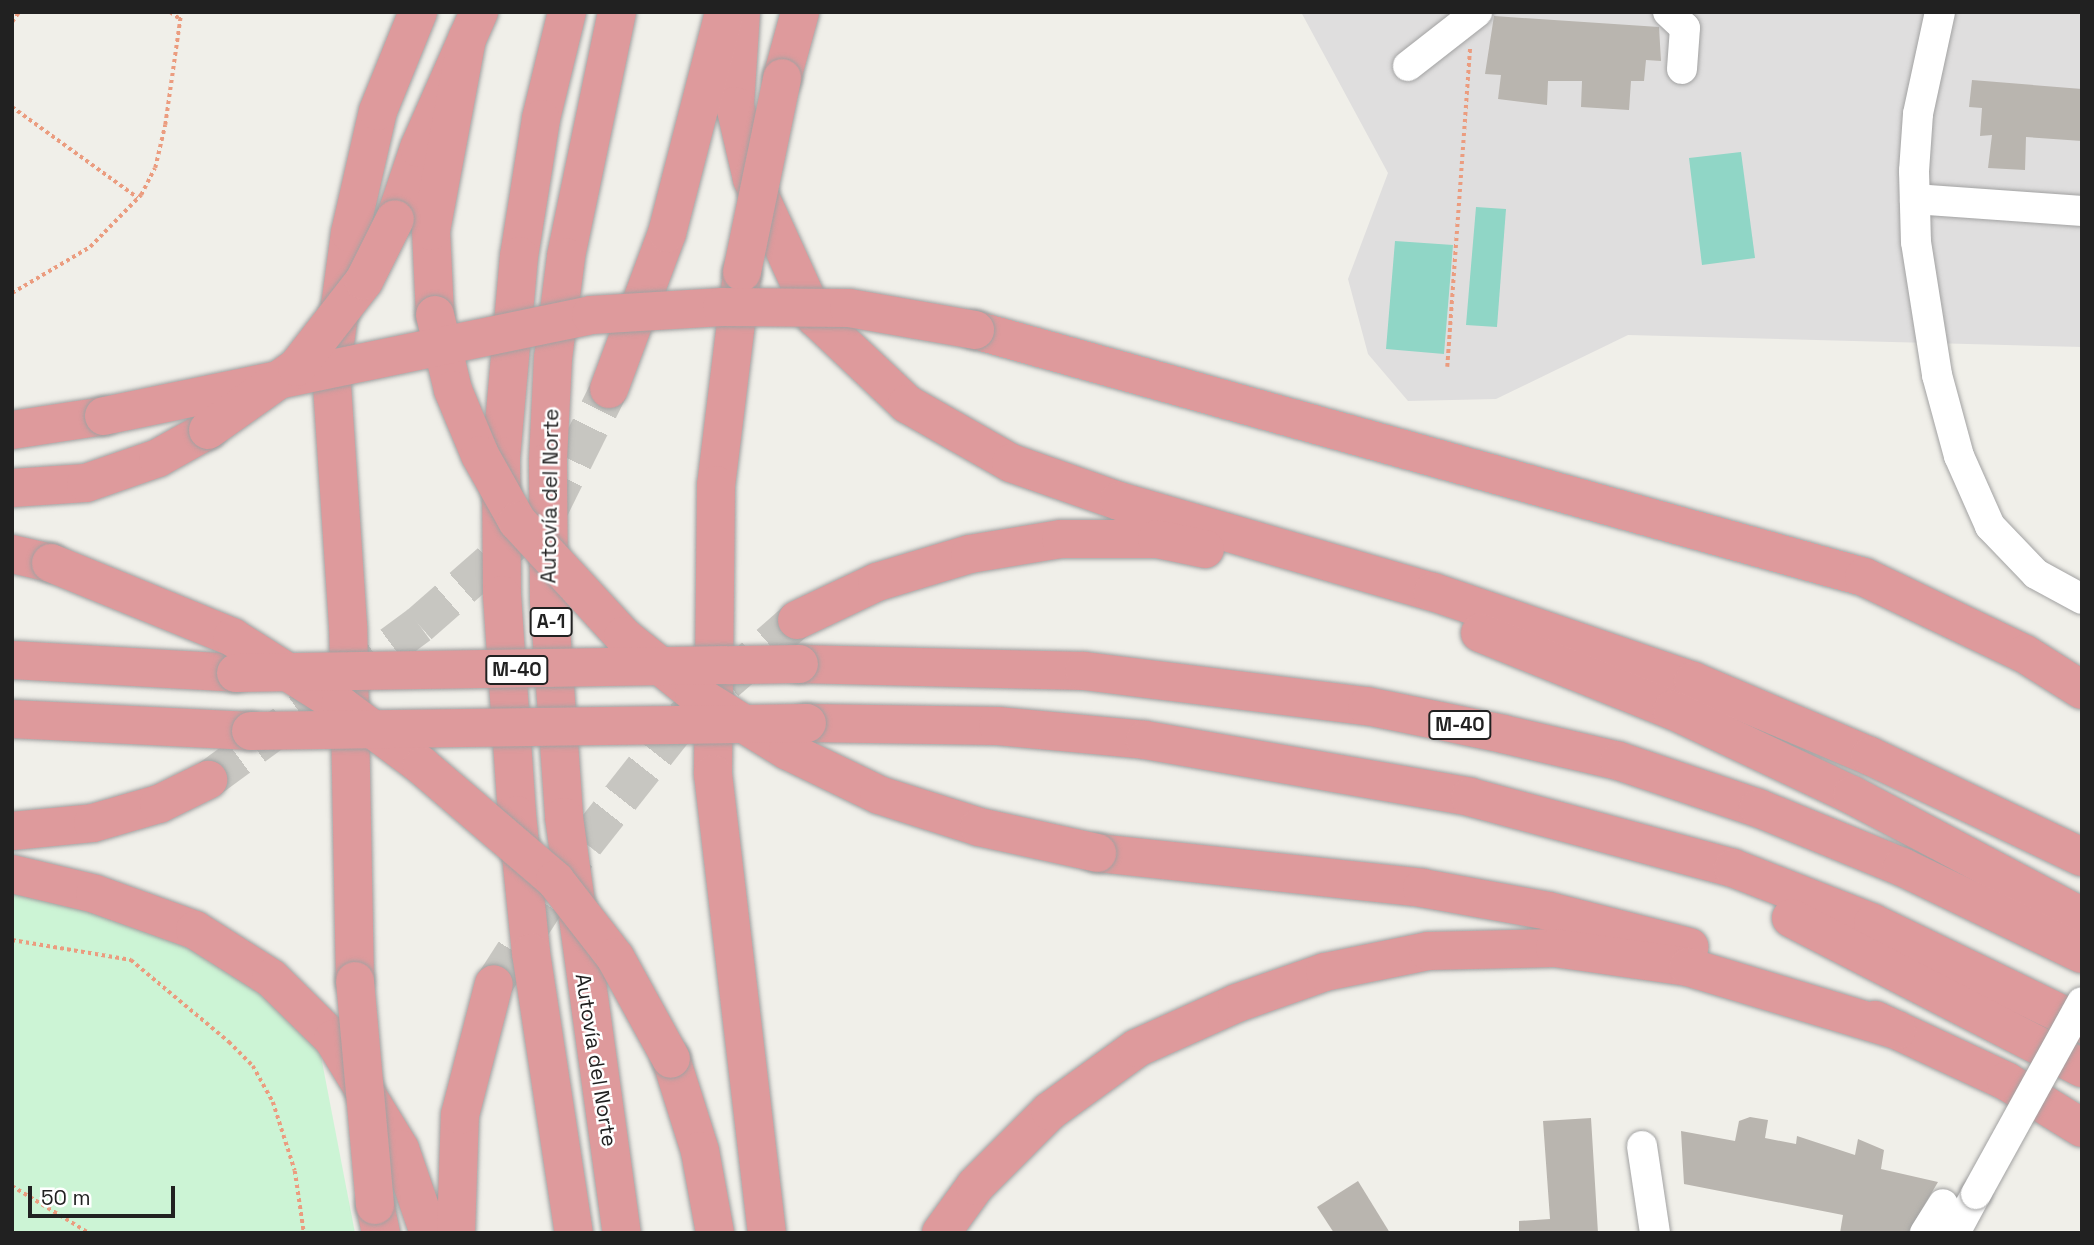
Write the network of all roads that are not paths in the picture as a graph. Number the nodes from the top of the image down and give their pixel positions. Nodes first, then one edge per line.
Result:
1 (418, 12) edge
2 (567, 12) edge
3 (617, 12) edge
4 (724, 12) edge
5 (741, 12) edge
6 (800, 12) edge
7 (1668, 12) edge
8 (1940, 12) edge
9 (1475, 14) edge
10 (473, 25) edge
11 (1408, 66) dead end
12 (1682, 69) dead end
13 (1915, 199) junction
14 (2082, 211) edge
15 (609, 389) tunnel mouth
16 (12, 430) edge
17 (12, 488) edge
18 (12, 554) edge
19 (2082, 599) edge
20 (797, 620) tunnel mouth
21 (12, 660) edge
22 (2082, 690) edge
23 (12, 719) edge
24 (208, 780) tunnel mouth
25 (1470, 797) junction
26 (12, 831) edge
27 (2082, 857) edge
28 (12, 874) edge
29 (2082, 917) edge
30 (2082, 954) edge
31 (494, 984) tunnel mouth
32 (2082, 1002) edge
33 (2082, 1024) edge
34 (1897, 1030) junction
35 (2082, 1068) edge
36 (2082, 1128) edge
37 (1642, 1146) dead end
38 (1943, 1204) dead end
39 (378, 1219) edge
40 (429, 1233) edge
41 (456, 1233) edge
42 (574, 1233) edge
43 (622, 1233) edge
44 (715, 1233) edge
45 (767, 1233) edge
46 (941, 1233) edge
47 (1655, 1233) edge
48 (1925, 1233) edge
49 (1955, 1233) edge

1 - 39 highway, bridge
2 - 42 highway, A-1
3 - 43 highway, Autovía del Norte / A-1
4 - 15 highway
5 - 27 highway
6 - 45 highway, bridge
7 - 12 street
8 - 13 street
9 - 11 street
10 - 17 highway, bridge
10 - 34 highway, bridge
13 - 14 street
13 - 19 street
16 - 22 highway, bridge
18 - 44 highway, bridge
20 - 29 highway
21 - 30 highway, M-40, bridge
23 - 25 highway, bridge
24 - 26 highway
25 - 33 highway
25 - 35 highway
28 - 40 highway
31 - 41 highway
32 - 49 street, bridge
34 - 36 highway
34 - 46 highway
37 - 47 street
38 - 48 street

